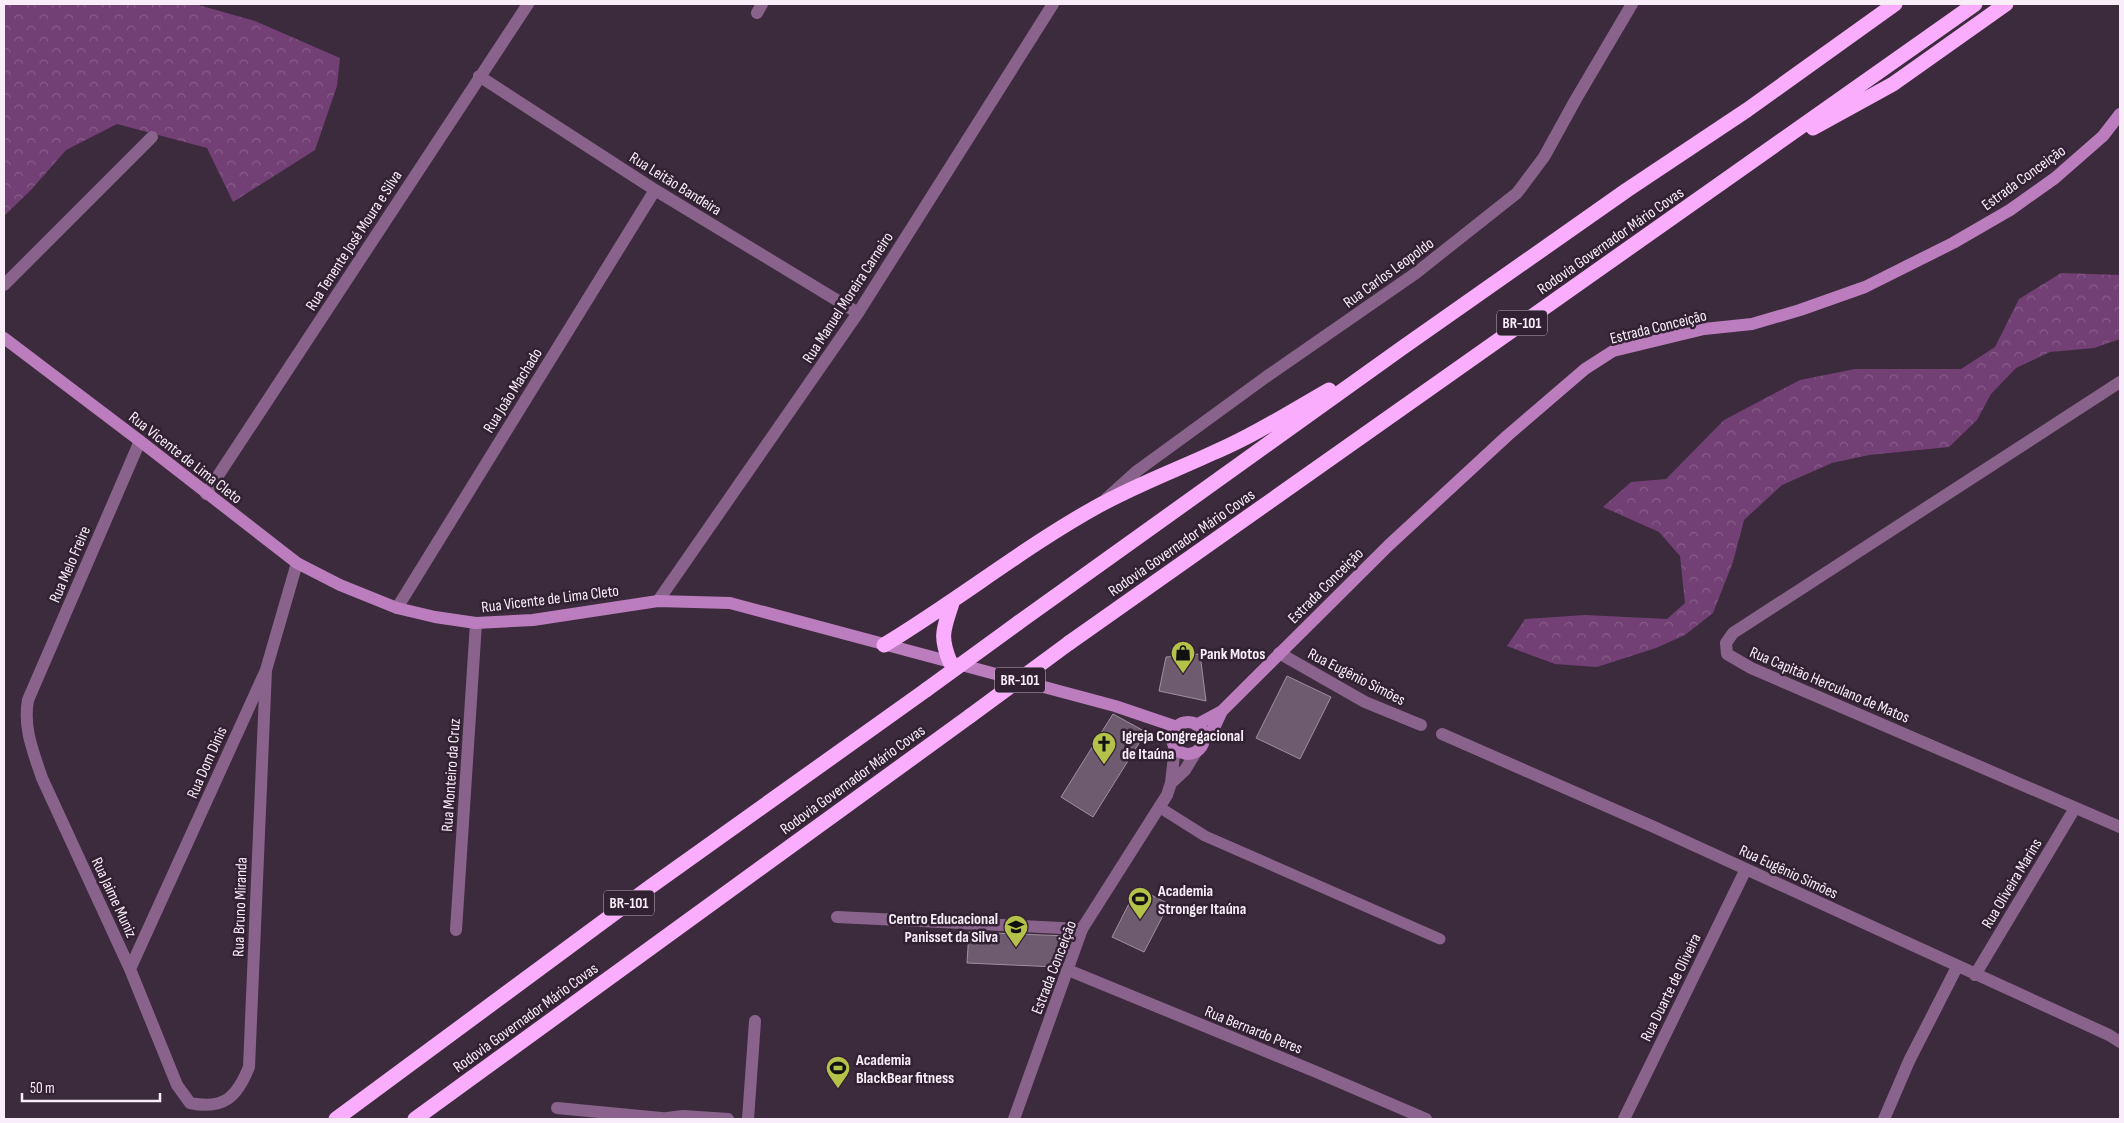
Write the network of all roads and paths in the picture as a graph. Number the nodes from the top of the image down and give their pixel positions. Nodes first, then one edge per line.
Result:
1 (528, 4) edge
2 (1053, 4) edge
3 (1632, 4) edge
4 (1895, 4) edge
5 (1975, 4) edge
6 (2006, 4) edge
7 (479, 76) junction
8 (2120, 114) edge
9 (152, 137) dead end
10 (1749, 164) junction
11 (655, 190) junction
12 (4, 285) edge
13 (858, 313) junction
14 (4, 338) edge
15 (1402, 348) junction
16 (2120, 382) edge
17 (140, 441) junction
18 (206, 494) junction
19 (1098, 506) junction
20 (296, 563) junction
21 (658, 601) junction
22 (952, 603) junction
23 (397, 608) junction
24 (476, 623) junction
25 (884, 645) junction
26 (1279, 653) junction
27 (950, 662) junction
28 (266, 670) junction
29 (28, 700) joint
30 (1222, 712) junction
31 (1196, 725) junction
32 (1421, 725) dead end
33 (1442, 734) dead end
34 (1175, 737) junction
35 (1204, 738) junction
36 (1196, 752) junction
37 (1171, 783) junction
38 (1160, 807) junction
39 (2076, 808) junction
40 (2120, 827) edge
41 (1746, 869) junction
42 (837, 917) dead end
43 (1082, 928) junction
44 (456, 930) dead end
45 (1440, 940) dead end
46 (1957, 967) junction
47 (130, 969) junction
48 (1068, 970) junction
49 (1975, 974) junction
50 (755, 1021) dead end
51 (2120, 1042) edge
52 (190, 1103) joint
53 (557, 1108) dead end
54 (660, 1118) edge
55 (336, 1119) edge
56 (415, 1119) edge
57 (728, 1119) edge
58 (748, 1119) edge
59 (1014, 1119) edge
60 (1426, 1119) edge
61 (1624, 1119) edge
62 (1884, 1119) edge

1 - 7 street, Rua Tenente José Moura e Silva
2 - 13 street, Rua Manuel Moreira Carneiro
3 - 19 street, Rua Carlos Leopoldo
4 - 15 highway, Rodovia Governador Mário Covas / BR-101
5 - 10 highway, Rodovia Governador Mário Covas / BR-101
6 - 10 highway
7 - 11 street, Rua Leitão Bandeira
7 - 18 street, Rua Tenente José Moura e Silva
8 - 26 main road, Estrada Conceição
9 - 12 street
10 - 56 highway, Rodovia Governador Mário Covas / BR-101, bridge
11 - 13 street, Rua Leitão Bandeira
11 - 23 street, Rua João Machado
13 - 21 street, Rua Manuel Moreira Carneiro
14 - 17 main road, Rua Vicente de Lima Cleto
15 - 19 highway
15 - 55 highway, Rodovia Governador Mário Covas / BR-101, bridge
16 - 39 street, Rua Capitão Herculano de Matos
17 - 18 main road, Rua Vicente de Lima Cleto
17 - 29 street, Rua Melo Freire
18 - 20 main road, Rua Vicente de Lima Cleto
19 - 22 highway
20 - 23 main road, Rua Vicente de Lima Cleto
20 - 28 street, Rua Dom Dinis
21 - 24 main road, Rua Vicente de Lima Cleto
21 - 25 main road, Rua Vicente de Lima Cleto
22 - 25 highway
22 - 27 highway
23 - 24 main road, Rua Vicente de Lima Cleto
24 - 44 street, Rua Monteiro da Cruz
25 - 27 main road, Rua Vicente de Lima Cleto
26 - 30 main road, Estrada Conceição
26 - 32 street, Rua Eugênio Simões
27 - 34 main road, Rua Vicente de Lima Cleto
28 - 47 street, Rua Dom Dinis
28 - 52 street, Rua Bruno Miranda
29 - 47 street, Rua Jaime Muniz
30 - 31 main road, Estrada Conceição
30 - 35 main road, Estrada Conceição
31 - 34 main road
31 - 35 main road
33 - 41 street, Rua Eugênio Simões
34 - 36 main road
34 - 37 street, Estrada Conceição
35 - 36 main road
36 - 37 street, Estrada Conceição
37 - 38 street, Estrada Conceição
38 - 43 street, Estrada Conceição
38 - 45 lane
39 - 40 street, Rua Capitão Herculano de Matos
39 - 49 street, Rua Oliveira Marins
41 - 46 street, Rua Eugênio Simões
41 - 61 street, Rua Duarte de Oliveira
42 - 43 street
43 - 48 street, Estrada Conceição
46 - 49 street, Rua Eugênio Simões
46 - 62 street
47 - 52 street, Rua Jaime Muniz
48 - 59 street, Estrada Conceição
48 - 60 street, Rua Bernardo Peres
49 - 51 street, Rua Eugênio Simões
50 - 58 street
53 - 54 street
54 - 57 street

